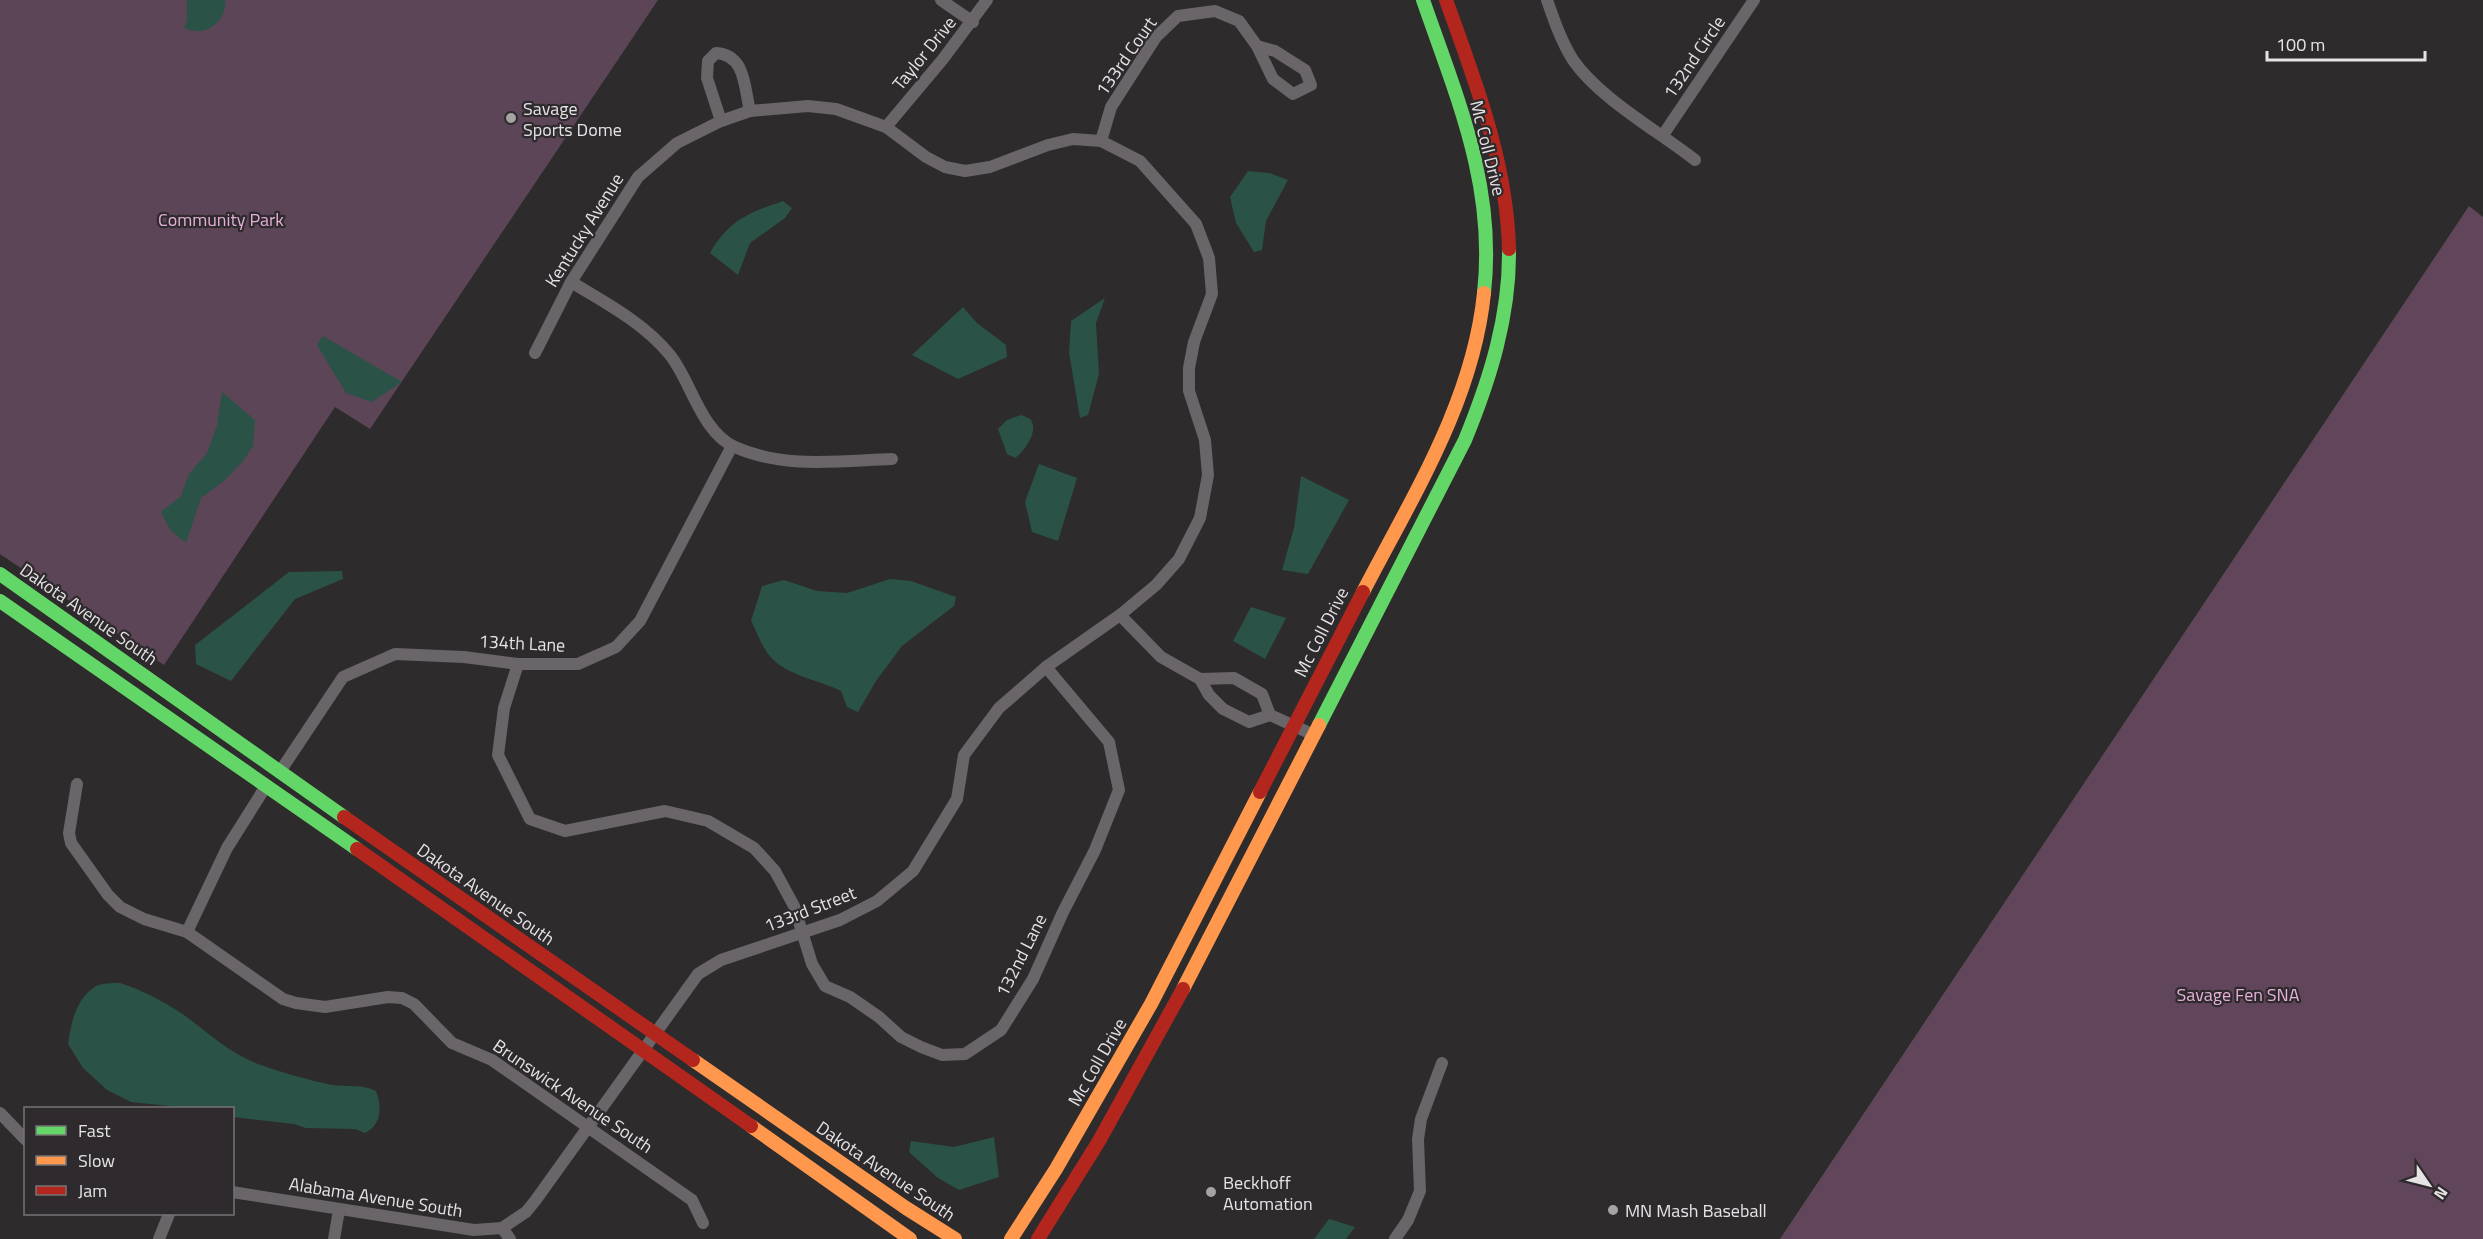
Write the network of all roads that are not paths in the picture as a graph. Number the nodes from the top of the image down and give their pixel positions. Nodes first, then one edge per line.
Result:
1 (941, 0) edge
2 (987, 0) edge
3 (1423, 0) edge
4 (1446, 0) edge
5 (1547, 0) edge
6 (1754, 0) edge
7 (973, 22) junction
8 (1257, 46) junction
9 (750, 111) junction
10 (721, 121) junction
11 (886, 127) junction
12 (1663, 135) junction
13 (1101, 141) junction
14 (1695, 160) dead end
15 (571, 282) junction
16 (535, 353) dead end
17 (732, 446) junction
18 (892, 459) dead end
19 (0, 574) edge
20 (0, 601) edge
21 (1120, 615) junction
22 (518, 664) junction
23 (1046, 667) junction
24 (1200, 679) junction
25 (1270, 715) junction
26 (1293, 726) junction
27 (1314, 735) junction
28 (281, 770) junction
29 (77, 784) dead end
30 (266, 786) junction
31 (186, 932) junction
32 (802, 933) junction
33 (657, 1034) junction
34 (645, 1050) junction
35 (1442, 1063) dead end
36 (0, 1113) edge
37 (590, 1127) junction
38 (24, 1138) edge
39 (234, 1192) edge
40 (339, 1210) junction
41 (169, 1215) edge
42 (703, 1223) dead end
43 (502, 1228) junction
44 (159, 1239) edge
45 (334, 1239) edge
46 (510, 1239) edge
47 (910, 1239) edge
48 (955, 1239) edge
49 (1011, 1239) edge
50 (1038, 1239) edge
51 (1395, 1239) edge

1 - 7 street
2 - 7 street, Taylor Drive
3 - 26 main road, Mc Coll Drive
4 - 27 main road, Mc Coll Drive
5 - 12 street
6 - 12 street, 132nd Circle
7 - 11 street, Taylor Drive
8 - 8 street, 133rd Court
8 - 13 street, 133rd Court
9 - 10 street, Kentucky Avenue
9 - 10 street
9 - 11 street, Kentucky Avenue
10 - 15 street, Kentucky Avenue
11 - 13 street, Kentucky Avenue
12 - 14 street
13 - 21 street, Kentucky Avenue
15 - 16 street, Kentucky Avenue
15 - 17 street
17 - 18 street
17 - 22 street, 134th Lane
19 - 28 main road, Dakota Avenue South
20 - 30 main road, Dakota Avenue South
21 - 23 street, 133rd Street
21 - 24 street
22 - 28 street, 134th Lane
22 - 32 street, 132nd Lane
23 - 32 street, 133rd Street
23 - 32 street, 132nd Lane
24 - 25 street
24 - 25 street
25 - 26 street
26 - 27 street
26 - 49 main road, Mc Coll Drive
27 - 50 main road, Mc Coll Drive
28 - 33 main road, Dakota Avenue South
29 - 31 street, Brunswick Avenue South
30 - 31 street
30 - 34 main road, Dakota Avenue South
31 - 37 street, Brunswick Avenue South
32 - 33 street, 133rd Street
33 - 34 street, 133rd Street
33 - 48 main road, Dakota Avenue South
34 - 37 street, 133rd Street
34 - 47 main road, Dakota Avenue South
35 - 51 street
36 - 38 street
37 - 42 street, Brunswick Avenue South
37 - 43 street, 133rd Street
39 - 40 street, Alabama Avenue South
40 - 43 street, Alabama Avenue South
40 - 45 street
41 - 44 street
43 - 46 street

